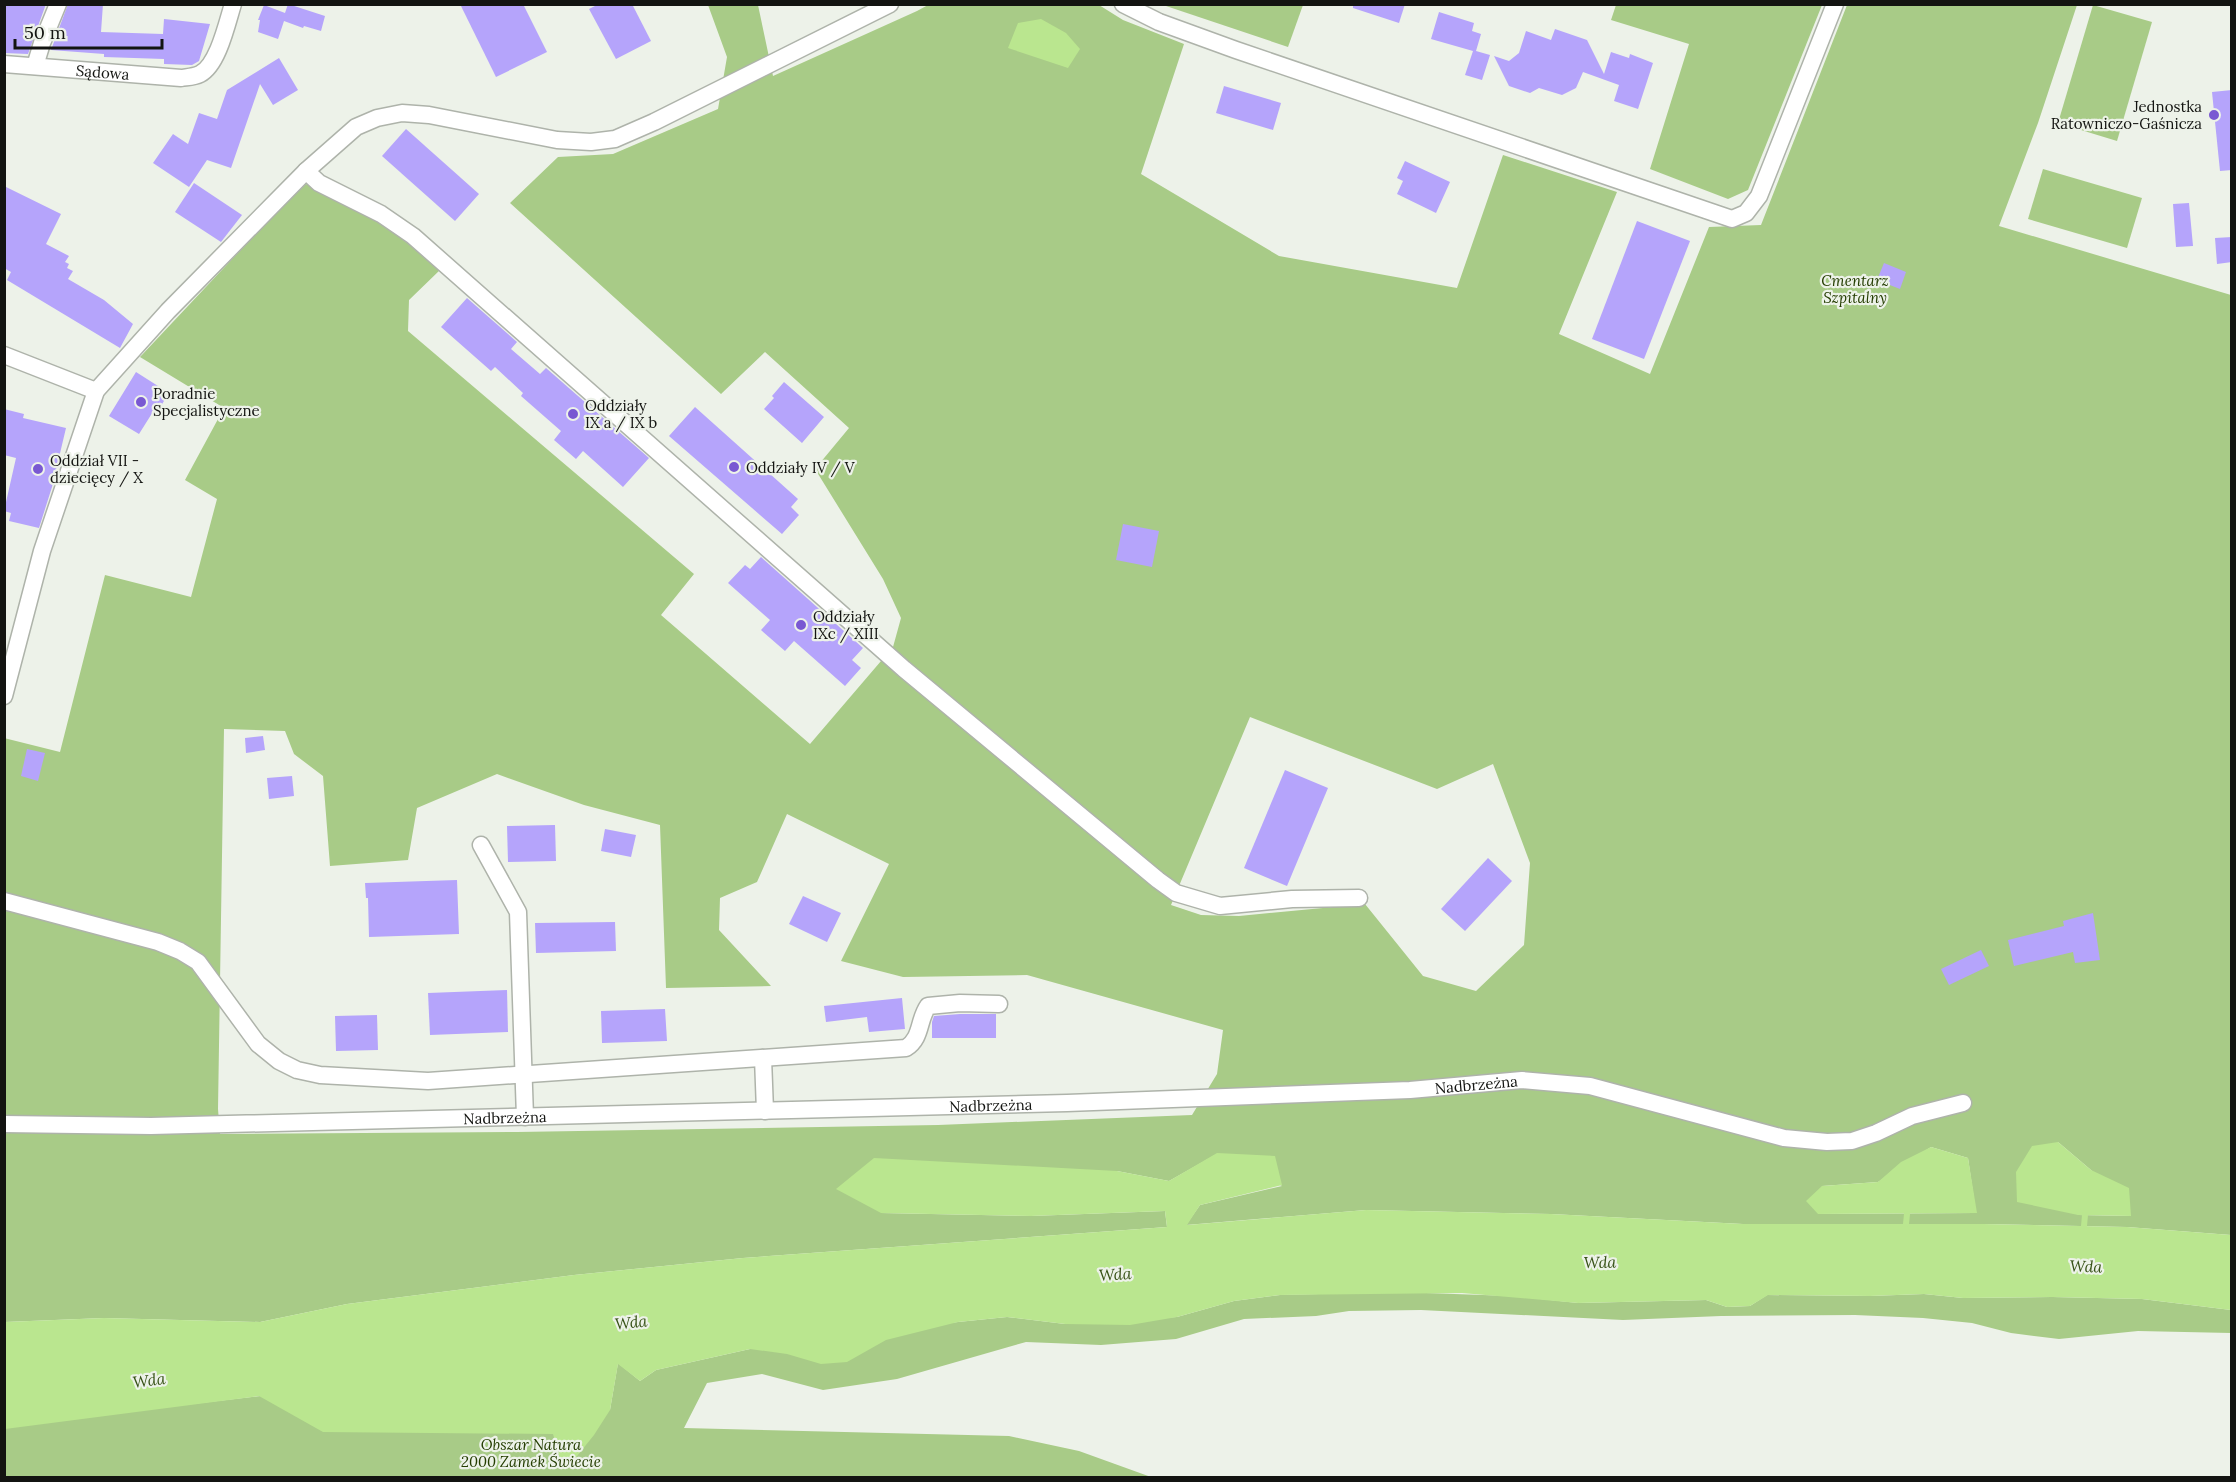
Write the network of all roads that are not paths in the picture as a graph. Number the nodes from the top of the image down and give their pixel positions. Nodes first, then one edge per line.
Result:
1 (58, 4) edge
2 (233, 4) edge
3 (890, 4) edge
4 (1123, 4) edge
5 (1835, 4) edge
6 (4, 64) edge
7 (35, 66) junction
8 (306, 171) junction
9 (4, 355) edge
10 (96, 391) junction
11 (4, 696) edge
12 (481, 845) dead end
13 (1359, 898) dead end
14 (4, 901) edge
15 (999, 1004) dead end
16 (763, 1058) junction
17 (522, 1075) junction
18 (1963, 1103) dead end
19 (765, 1111) junction
20 (525, 1117) junction
21 (4, 1124) edge

1 - 7 street
2 - 7 street, Sądowa
3 - 8 street
4 - 5 street
6 - 7 street, Sądowa
8 - 10 street
8 - 13 street
9 - 10 street
10 - 11 street
12 - 17 street
14 - 17 street
15 - 16 street
16 - 17 street
16 - 19 street
17 - 20 street
18 - 19 street, Nadbrzeżna
19 - 20 street, Nadbrzeżna
20 - 21 street, Nadbrzeżna

